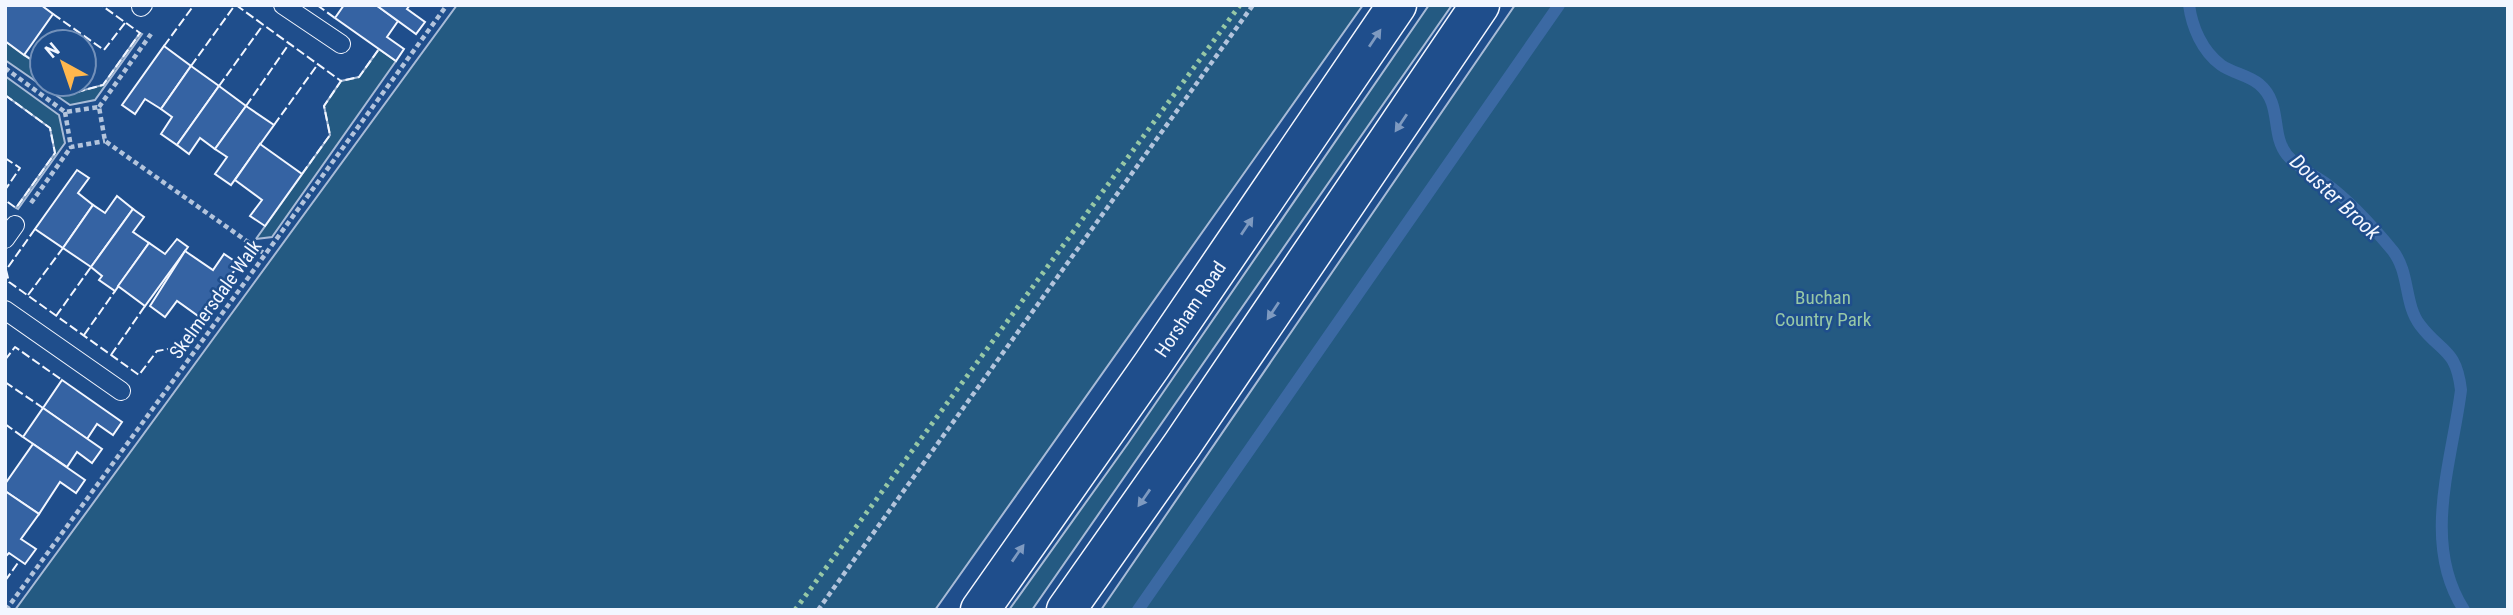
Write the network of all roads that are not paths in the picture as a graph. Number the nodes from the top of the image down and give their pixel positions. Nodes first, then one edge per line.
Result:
1 (284, 5) edge
2 (1398, 5) edge
3 (1480, 5) edge
4 (341, 44) dead end
5 (5, 310) edge
6 (121, 391) dead end
7 (980, 610) edge
8 (1066, 610) edge

1 - 4 lane
7 -> 2 main road, Horsham Road
3 -> 8 main road
5 - 6 lane

